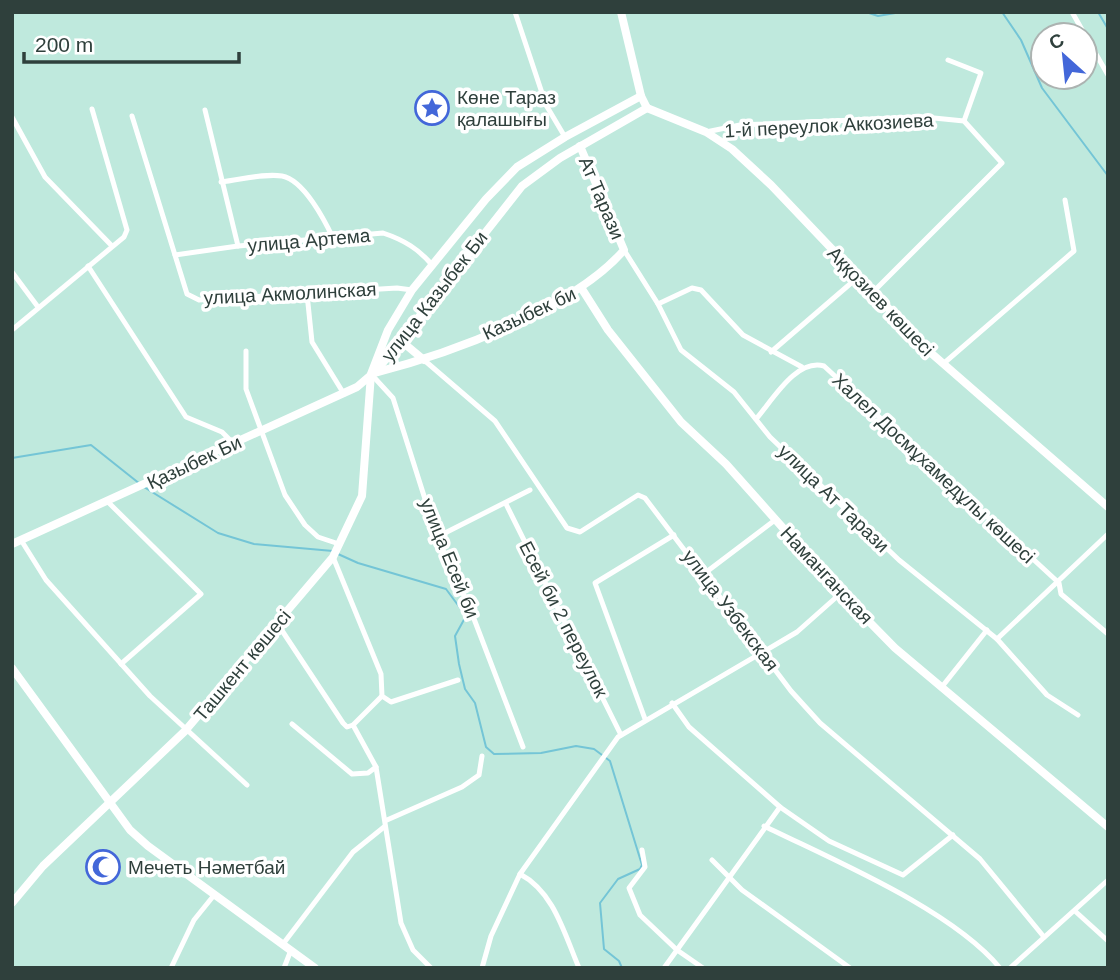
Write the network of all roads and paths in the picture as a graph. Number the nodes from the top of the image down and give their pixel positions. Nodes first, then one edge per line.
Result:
1 (515, 12) edge
2 (621, 12) edge
3 (1099, 59) edge
4 (948, 60) dead end
5 (1108, 75) edge
6 (641, 96) junction
7 (647, 108) junction
8 (92, 109) dead end
9 (205, 110) dead end
10 (132, 116) dead end
11 (12, 117) edge
12 (964, 121) junction
13 (15, 132) edge
14 (706, 132) junction
15 (565, 137) junction
16 (580, 146) junction
17 (222, 182) junction
18 (1065, 200) dead end
19 (481, 205) junction
20 (495, 216) junction
21 (333, 238) junction
22 (112, 246) junction
23 (238, 246) junction
24 (624, 250) junction
25 (175, 255) junction
26 (88, 266) junction
27 (433, 266) junction
28 (12, 272) edge
29 (857, 278) junction
30 (582, 289) junction
31 (412, 290) junction
32 (872, 293) junction
33 (307, 294) junction
34 (658, 304) junction
35 (38, 307) junction
36 (12, 330) edge
37 (400, 340) junction
38 (246, 351) dead end
39 (771, 352) junction
40 (424, 360) junction
41 (943, 364) junction
42 (802, 367) junction
43 (371, 374) junction
44 (344, 394) junction
45 (756, 419) junction
46 (260, 432) junction
47 (233, 443) junction
48 (530, 490) dead end
49 (108, 502) junction
50 (506, 504) junction
51 (1108, 507) edge
52 (775, 520) junction
53 (1108, 534) edge
54 (674, 535) junction
55 (437, 537) junction
56 (17, 542) edge
57 (339, 544) junction
58 (333, 557) junction
59 (705, 573) junction
60 (1059, 583) junction
61 (841, 593) junction
62 (277, 623) junction
63 (987, 630) junction
64 (1108, 634) edge
65 (997, 639) junction
66 (764, 652) junction
67 (121, 664) junction
68 (12, 668) edge
69 (458, 680) dead end
70 (941, 688) junction
71 (382, 696) junction
72 (671, 703) junction
73 (1079, 715) dead end
74 (645, 719) junction
75 (292, 724) dead end
76 (353, 725) junction
77 (186, 731) junction
78 (621, 735) junction
79 (523, 747) dead end
80 (482, 756) dead end
81 (376, 767) junction
82 (247, 785) dead end
83 (110, 804) junction
84 (780, 807) junction
85 (387, 820) junction
86 (764, 826) junction
87 (384, 827) junction
88 (1108, 827) edge
89 (953, 835) junction
90 (642, 850) dead end
91 (712, 860) dead end
92 (520, 874) junction
93 (729, 877) junction
94 (1108, 880) edge
95 (215, 894) junction
96 (12, 903) edge
97 (1076, 912) junction
98 (1044, 937) junction
99 (1108, 942) edge
100 (283, 944) junction
101 (291, 950) junction
102 (677, 950) junction
103 (1012, 966) edge
104 (171, 968) edge
105 (284, 968) edge
106 (315, 968) edge
107 (431, 968) edge
108 (482, 968) edge
109 (579, 968) edge
110 (664, 968) edge
111 (703, 968) edge
112 (850, 968) edge
113 (1000, 968) edge
114 (1021, 968) edge

1 - 15 street
2 - 6 main road
3 - 5 street
4 - 12 street
6 - 7 main road
6 - 15 main road, улица Казыбек Би
7 - 14 main road, Аққозиев көшесі
7 - 16 main road, улица Казыбек Би
8 - 22 street
9 - 17 street
10 - 25 street, улица Акмолинская
11 - 13 street
12 - 14 street, 1-й переулок Аккозиева
12 - 32 street
13 - 22 street
14 - 29 main road, Аққозиев көшесі
15 - 19 main road, улица Казыбек Би
16 - 20 main road, улица Казыбек Би
16 - 24 main road, Ат Тарази
17 - 21 street
17 - 23 street
18 - 41 street
19 - 20 main road
19 - 27 main road, улица Казыбек Би
20 - 37 main road, улица Казыбек Би
21 - 23 street, улица Артема
21 - 27 street, улица Артема
22 - 26 street
23 - 25 street, улица Артема
24 - 30 main road, Казыбек би
24 - 34 street, улица Ат Тарази
25 - 33 street, улица Акмолинская
26 - 35 street
26 - 47 street
27 - 31 main road, улица Казыбек Би
28 - 35 street
29 - 32 main road, Аққозиев көшесі
29 - 39 street
30 - 40 main road, Казыбек би
30 - 52 main road, Наманганская
31 - 33 street, улица Акмолинская
31 - 43 main road, улица Казыбек Би
32 - 41 main road, Аққозиев көшесі
33 - 44 street
34 - 39 street, Халел Досмұхамедұлы көшесі
34 - 45 street, улица Ат Тарази
35 - 36 street
37 - 40 main road
37 - 43 main road, улица Казыбек Би
38 - 46 street
39 - 42 street, Халел Досмұхамедұлы көшесі
40 - 43 main road, Казыбек би
40 - 54 street, улица Узбекская
41 - 51 main road, Аққозиев көшесі
42 - 45 street
42 - 60 street, Халел Досмұхамедұлы көшесі
43 - 44 main road, Қазыбек Би
43 - 55 street, улица Есей би
43 - 57 main road, Ташкент көшесі
44 - 46 main road, Қазыбек Би
45 - 63 street, улица Ат Тарази
46 - 47 main road, Қазыбек Би
46 - 57 street
47 - 49 main road, Қазыбек Би
48 - 50 street
49 - 56 main road, Қазыбек Би
49 - 67 street
50 - 55 street
50 - 78 street, Есей би 2 переулок
52 - 59 street
52 - 61 main road, Наманганская
53 - 60 street
54 - 59 street, улица Узбекская
54 - 74 street
55 - 79 street, улица Есей би
56 - 67 street
57 - 58 main road, Ташкент көшесі
58 - 62 main road, Ташкент көшесі
58 - 71 street
59 - 66 street, улица Узбекская
60 - 64 street, Халел Досмұхамедұлы көшесі
60 - 65 street
61 - 66 street
61 - 70 main road, Наманганская
62 - 76 street
62 - 77 main road, Ташкент көшесі
63 - 65 street, улица Ат Тарази
63 - 70 street
65 - 73 street, улица Ат Тарази
66 - 72 street
66 - 89 street, улица Узбекская
67 - 77 street
68 - 83 main road
69 - 71 street
70 - 88 main road, Наманганская
71 - 76 street
72 - 74 street
72 - 84 street
74 - 78 street
75 - 81 street
76 - 81 street
77 - 82 street
77 - 83 main road, Ташкент көшесі
78 - 92 street
80 - 85 street
81 - 85 street
83 - 95 main road
83 - 96 main road, Ташкент көшесі
84 - 86 street
84 - 89 street
85 - 87 street
86 - 93 street
86 - 113 street
87 - 100 street
87 - 107 street
89 - 98 street, улица Узбекская
90 - 102 street
91 - 93 street
92 - 108 street
92 - 109 street
93 - 102 street
93 - 112 street
94 - 97 street
95 - 100 main road
95 - 104 street
97 - 98 street
97 - 99 street
98 - 103 street
100 - 101 main road
101 - 105 street
101 - 106 main road
102 - 110 street
102 - 111 street
103 - 114 street

